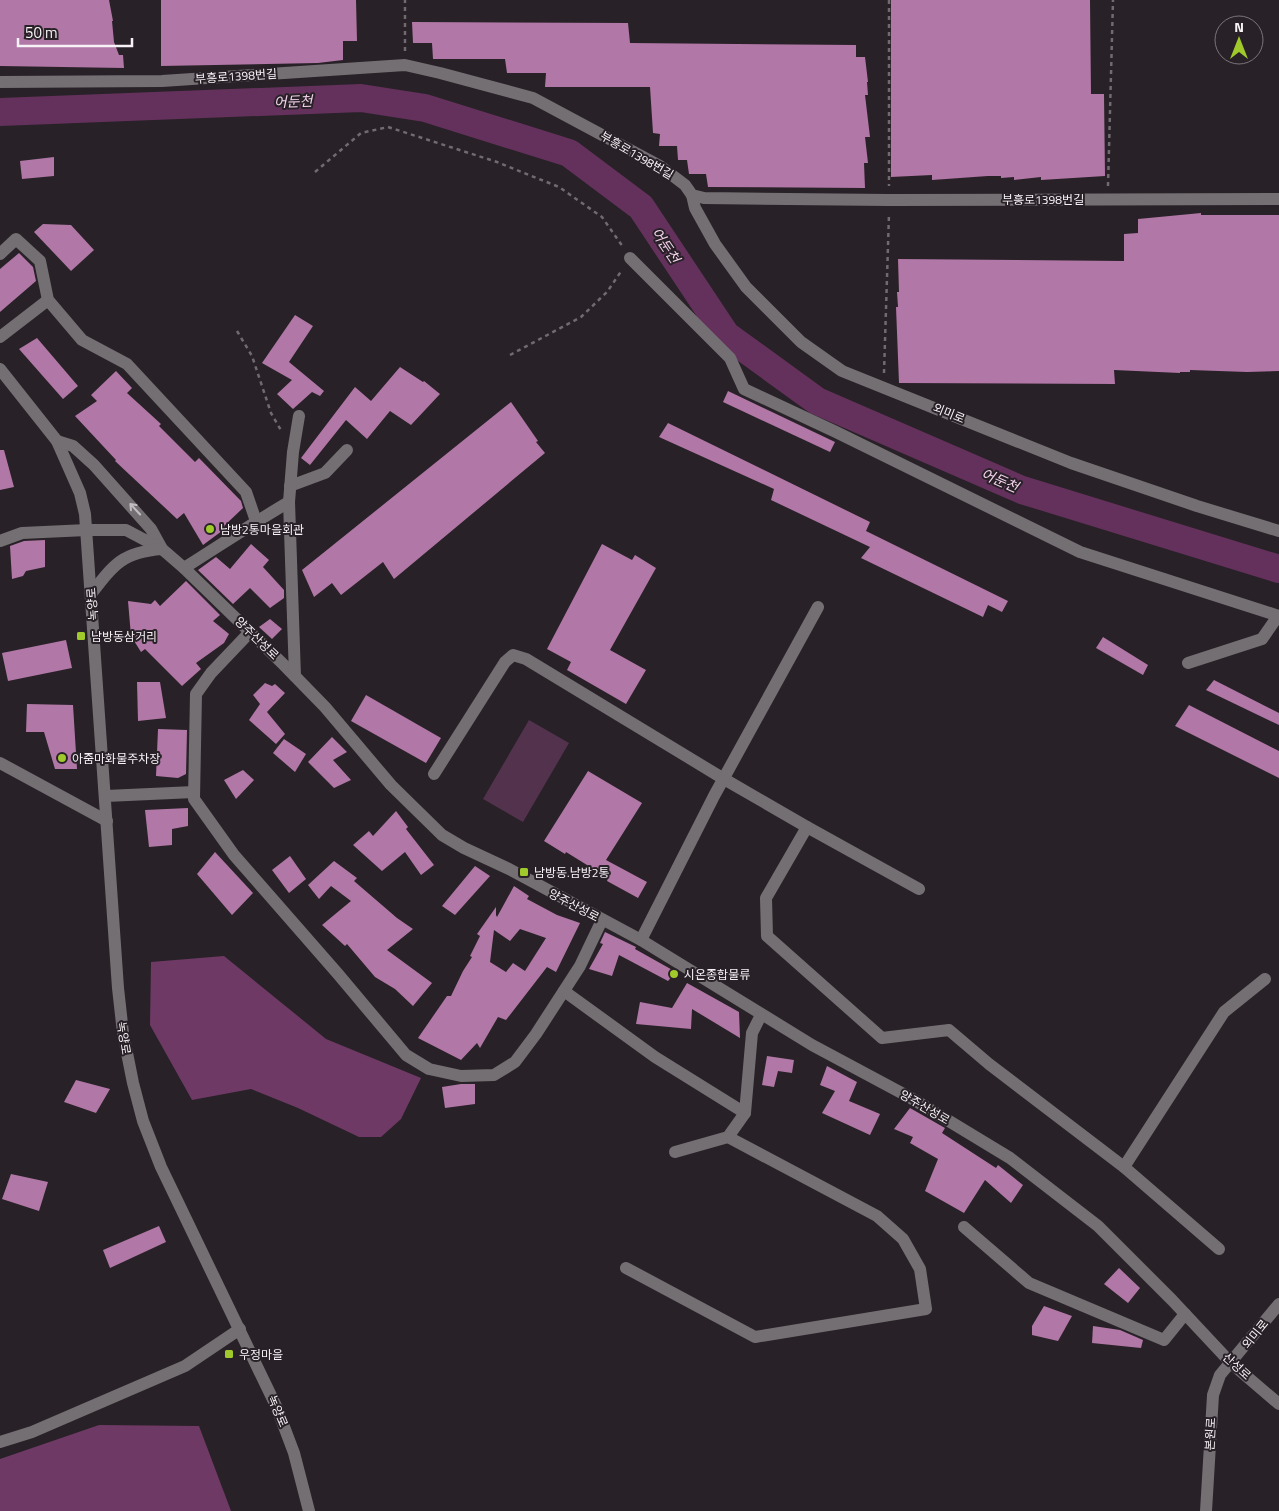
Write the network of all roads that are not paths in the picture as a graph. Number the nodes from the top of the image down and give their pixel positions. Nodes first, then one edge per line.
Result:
1 (0, 82) edge
2 (692, 195) junction
3 (1279, 199) edge
4 (0, 254) edge
5 (630, 258) road end
6 (48, 300) junction
7 (0, 338) edge
8 (0, 369) edge
9 (299, 416) dead end
10 (57, 441) junction
11 (347, 450) dead end
12 (290, 486) junction
13 (289, 502) junction
14 (256, 521) junction
15 (87, 530) junction
16 (1279, 531) edge
17 (0, 541) edge
18 (162, 550) junction
19 (184, 568) junction
20 (92, 594) junction
21 (818, 607) dead end
22 (1278, 616) edge
23 (250, 632) junction
24 (1188, 663) dead end
25 (295, 676) junction
26 (0, 763) edge
27 (434, 774) dead end
28 (724, 780) junction
29 (194, 792) junction
30 (106, 796) junction
31 (107, 821) junction
32 (807, 828) junction
33 (919, 888) dead end
34 (602, 920) junction
35 (641, 940) junction
36 (1265, 979) dead end
37 (564, 991) junction
38 (761, 1015) junction
39 (745, 1112) junction
40 (728, 1137) junction
41 (675, 1152) dead end
42 (1124, 1167) junction
43 (964, 1227) dead end
44 (1219, 1249) dead end
45 (626, 1268) dead end
46 (1279, 1304) edge
47 (1185, 1314) junction
48 (1197, 1326) joint
49 (240, 1330) junction
50 (1232, 1363) junction
51 (1279, 1404) edge
52 (0, 1442) edge
53 (309, 1511) edge
54 (1206, 1511) edge

1 - 2 street, 부흥로1398번길
2 - 3 street, 부흥로1398번길
2 - 16 street, 외미로
4 - 6 street
5 - 22 street
6 - 7 street
6 - 14 street
8 - 10 street
9 - 12 street
10 - 15 street
18 -> 10 street
11 - 12 street
12 - 13 street
13 - 14 street
13 - 25 street
14 - 19 street
15 - 17 street, 양주산성로
15 - 18 street, 양주산성로
15 - 20 street, 녹양로
18 - 19 street, 양주산성로
18 - 20 street
19 - 23 street, 양주산성로
20 - 30 street, 녹양로
21 - 28 street
22 - 24 street
23 - 25 street, 양주산성로
23 - 29 street
25 - 34 street, 양주산성로
26 - 31 street
27 - 28 street
28 - 32 street
28 - 35 street
29 - 30 street
29 - 37 street
30 - 31 street, 녹양로
31 - 49 street, 녹양로
32 - 33 street
32 - 42 street
34 - 35 street, 양주산성로
34 - 37 street
35 - 38 street, 양주산성로
36 - 42 street
37 - 39 street
38 - 39 street
38 - 47 street, 양주산성로
39 - 40 street
40 - 41 street
40 - 45 street
42 - 44 street
43 - 47 street
46 - 50 street, 외미로
47 - 48 street, 양주산성로
48 - 50 street, 산성로
49 - 52 street
49 - 53 street, 녹양로
50 - 51 street, 산성로
50 - 54 street, 본원로

